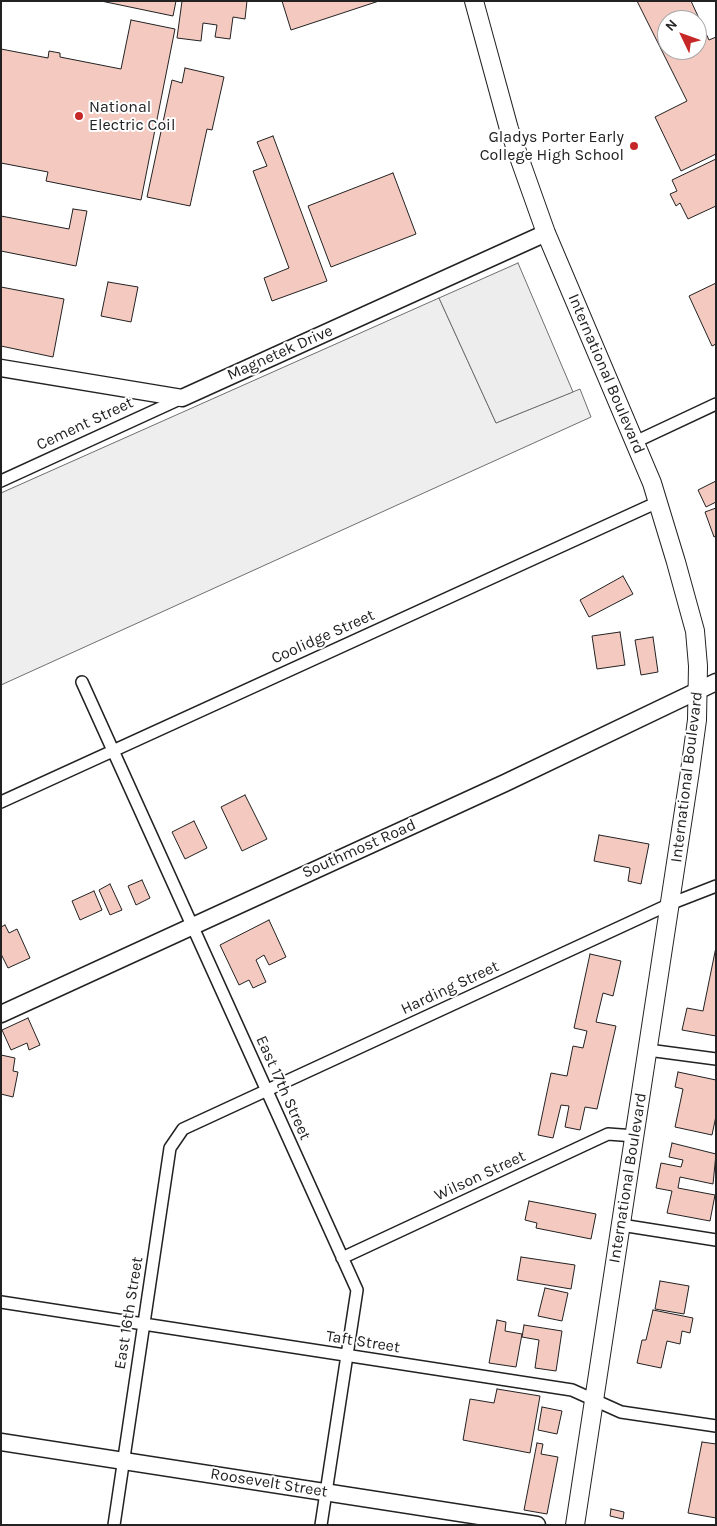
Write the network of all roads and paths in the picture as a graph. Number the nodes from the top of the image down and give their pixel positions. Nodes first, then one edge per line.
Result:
1 (474, 1) edge
2 (546, 233) junction
3 (1, 368) edge
4 (182, 398) junction
5 (716, 404) edge
6 (635, 442) junction
7 (1, 481) edge
8 (658, 502) junction
9 (82, 682) dead end
10 (716, 682) edge
11 (699, 690) junction
12 (114, 749) junction
13 (1, 802) edge
14 (716, 886) edge
15 (670, 904) junction
16 (192, 925) junction
17 (1, 1014) edge
18 (648, 1050) junction
19 (716, 1059) edge
20 (267, 1090) junction
21 (200, 1121) joint
22 (635, 1136) junction
23 (621, 1225) junction
24 (716, 1240) edge
25 (342, 1258) junction
26 (1, 1302) edge
27 (144, 1324) junction
28 (347, 1356) junction
29 (595, 1398) junction
30 (716, 1426) edge
31 (1, 1442) edge
32 (124, 1461) junction
33 (326, 1492) junction
34 (114, 1525) edge
35 (321, 1525) edge
36 (537, 1525) edge
37 (575, 1525) edge

1 - 2 main road, International Boulevard
2 - 4 street, Magnetek Drive
2 - 6 main road, International Boulevard
3 - 4 street
4 - 7 street, Cement Street
5 - 6 street
6 - 8 main road, International Boulevard
8 - 11 main road, International Boulevard
8 - 12 street, Coolidge Street
9 - 12 street, East 17th Street
10 - 11 street, Southmost Road
11 - 15 main road, International Boulevard
11 - 16 street, Southmost Road
12 - 13 street, Coolidge Street
12 - 16 street, East 17th Street
14 - 15 street, Harding Street
15 - 18 main road, International Boulevard
15 - 20 street, Harding Street
16 - 17 street, Southmost Road
16 - 20 street, East 17th Street
18 - 19 street
18 - 22 main road, International Boulevard
20 - 21 street, Harding Street
20 - 25 street, East 17th Street
21 - 27 street, East 16th Street
22 - 23 main road, International Boulevard
22 - 25 street, Wilson Street
23 - 24 street
23 - 29 main road, International Boulevard
25 - 28 street, East 17th Street
26 - 27 street, Taft Street
27 - 28 street, Taft Street
27 - 32 street, East 16th Street
28 - 29 street, Taft Street
28 - 33 street, East 17th Street
29 - 30 street, Taft Street
29 - 37 main road, International Boulevard
31 - 32 street, Roosevelt Street
32 - 33 street, Roosevelt Street
32 - 34 street, East 16th Street
33 - 35 street, East 17th Street
33 - 36 street, Roosevelt Street

